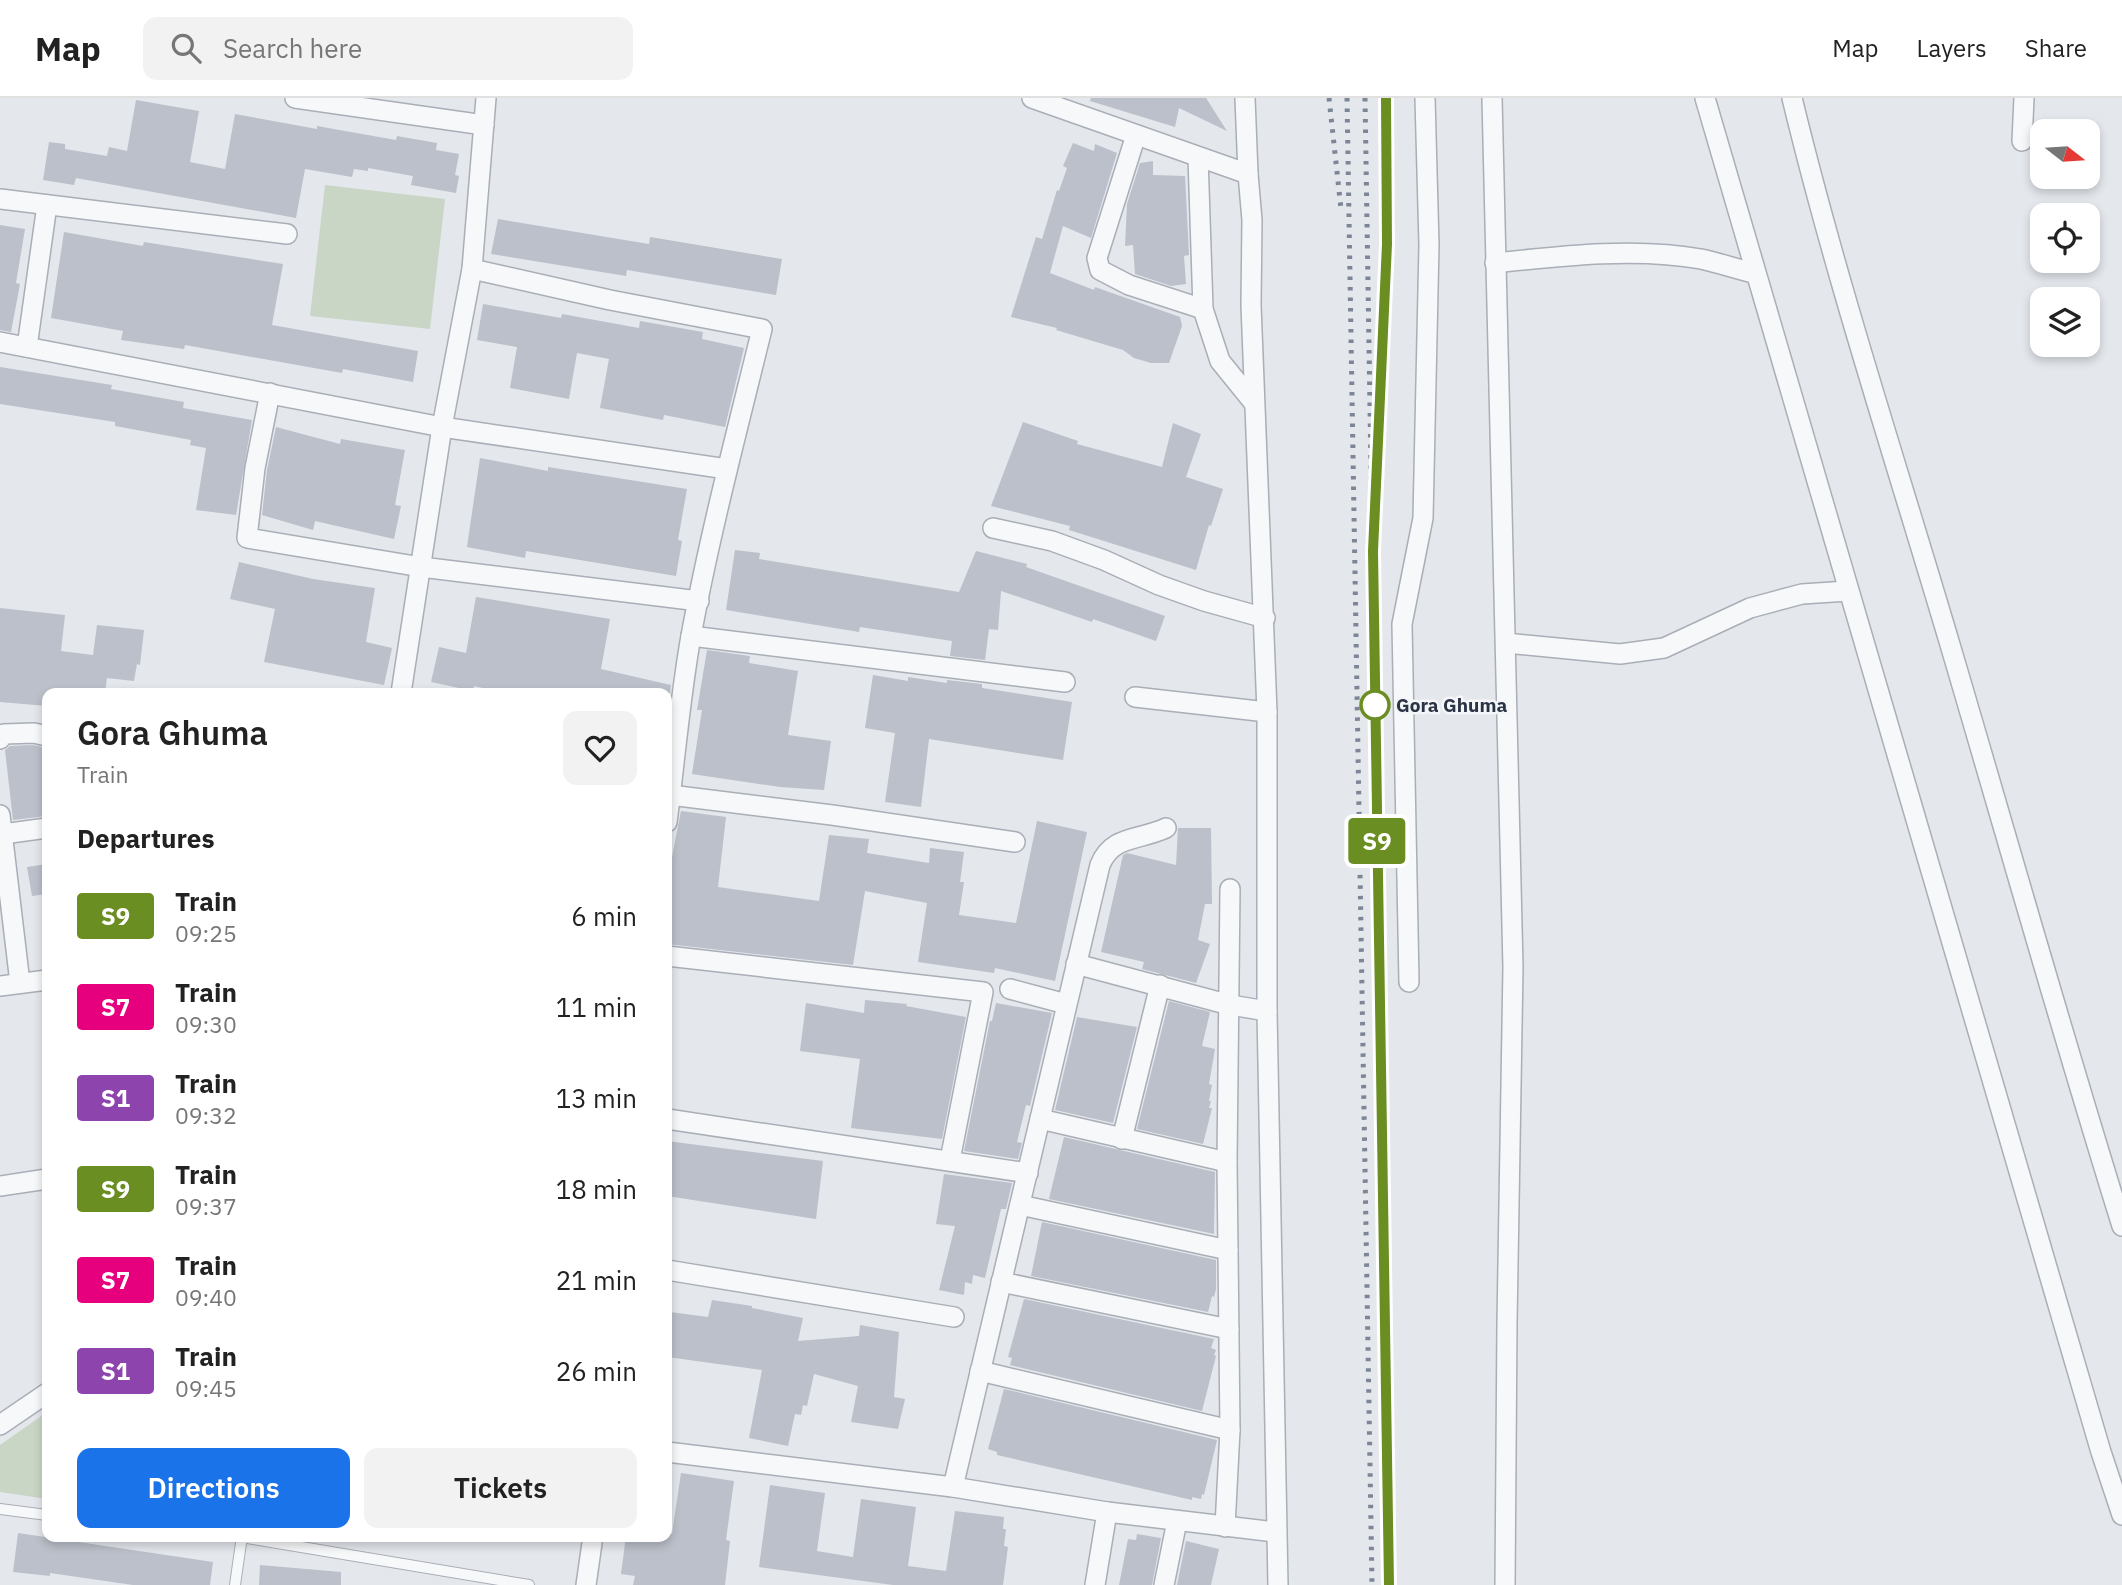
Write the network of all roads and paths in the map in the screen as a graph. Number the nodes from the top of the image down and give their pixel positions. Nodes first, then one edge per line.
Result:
1 (295, 98) edge
2 (486, 98) edge
3 (1031, 98) edge
4 (1245, 98) edge
5 (1425, 98) edge
6 (1492, 98) edge
7 (1705, 98) edge
8 (1792, 98) edge
9 (2024, 98) edge
10 (1065, 104) edge
11 (484, 125) junction
12 (1136, 135) junction
13 (2022, 141) dead end
14 (1198, 157) junction
15 (1248, 174) junction
16 (0, 199) edge
17 (47, 205) junction
18 (287, 234) dead end
19 (1494, 263) junction
20 (472, 269) junction
21 (1754, 273) junction
22 (1203, 309) junction
23 (0, 342) edge
24 (27, 347) junction
25 (270, 393) junction
26 (1254, 403) junction
27 (442, 427) junction
28 (727, 469) junction
29 (993, 528) dead end
30 (421, 568) junction
31 (1848, 591) junction
32 (699, 601) junction
33 (1265, 618) junction
34 (691, 636) junction
35 (1506, 643) junction
36 (1065, 682) dead end
37 (402, 688) edge
38 (1135, 697) dead end
39 (1268, 712) junction
40 (42, 735) edge
41 (672, 735) edge
42 (0, 739) edge
43 (672, 795) edge
44 (2, 824) edge
45 (42, 828) edge
46 (1166, 828) dead end
47 (1015, 842) dead end
48 (1230, 889) dead end
49 (672, 957) edge
50 (1076, 964) junction
51 (42, 981) edge
52 (1409, 982) dead end
53 (20, 983) junction
54 (1160, 985) junction
55 (0, 986) edge
56 (1010, 989) dead end
57 (1066, 1004) junction
58 (1230, 1004) junction
59 (1268, 1012) junction
60 (1040, 1119) junction
61 (672, 1120) edge
62 (1122, 1139) junction
63 (950, 1160) junction
64 (1227, 1162) junction
65 (1028, 1173) junction
66 (42, 1180) edge
67 (0, 1186) edge
68 (1020, 1205) junction
69 (2122, 1226) edge
70 (1228, 1250) junction
71 (672, 1271) edge
72 (1000, 1282) junction
73 (954, 1317) dead end
74 (1229, 1329) junction
75 (980, 1371) junction
76 (42, 1396) edge
77 (0, 1425) edge
78 (1230, 1430) junction
79 (672, 1453) edge
80 (953, 1487) junction
81 (0, 1509) edge
82 (1107, 1512) junction
83 (42, 1514) edge
84 (2122, 1515) edge
85 (1177, 1521) junction
86 (1225, 1527) junction
87 (1275, 1532) junction
88 (241, 1542) edge
89 (272, 1542) edge
90 (592, 1542) edge
91 (235, 1585) edge
92 (529, 1585) edge
93 (586, 1585) edge
94 (1095, 1585) edge
95 (1164, 1585) edge
96 (1278, 1585) edge
97 (1505, 1585) edge

1 - 11 street
2 - 11 street
3 - 10 street
4 - 15 street
5 - 52 street
6 - 19 street
7 - 21 street
8 - 69 street
9 - 13 street
10 - 12 street
11 - 20 street
12 - 14 street
12 - 22 street
14 - 15 street
14 - 22 street
15 - 26 street
16 - 17 street
17 - 18 street
17 - 24 street
19 - 21 street
19 - 35 street
20 - 27 street
20 - 28 street
21 - 31 street
22 - 26 street
23 - 24 street
24 - 25 street
25 - 27 street
25 - 30 street
26 - 33 street
27 - 28 street
27 - 30 street
28 - 32 street
29 - 33 street
30 - 32 street
30 - 37 street
31 - 35 street
31 - 84 street
32 - 34 street
33 - 39 street
34 - 36 street
34 - 41 street
35 - 97 street
38 - 39 street
39 - 59 street
40 - 42 street
43 - 47 street
44 - 45 street
44 - 53 street
46 - 50 street
48 - 58 street
49 - 63 street
50 - 54 street
50 - 57 street
51 - 53 street
53 - 55 street
54 - 58 street
54 - 62 street
56 - 57 street
57 - 60 street
58 - 59 street
58 - 64 street
59 - 87 street
60 - 62 street
60 - 65 street
61 - 63 street
62 - 64 street
63 - 65 street
64 - 70 street
65 - 68 street
66 - 67 street
68 - 70 street
68 - 72 street
70 - 74 street
71 - 73 street
72 - 74 street
72 - 75 street
74 - 78 street
75 - 78 street
75 - 80 street
76 - 77 street
78 - 86 street
79 - 80 street
80 - 82 street
81 - 83 lane
82 - 85 street
82 - 94 street
85 - 86 street
85 - 95 street
86 - 87 street
87 - 96 street
88 - 91 lane
89 - 92 lane
90 - 93 street

